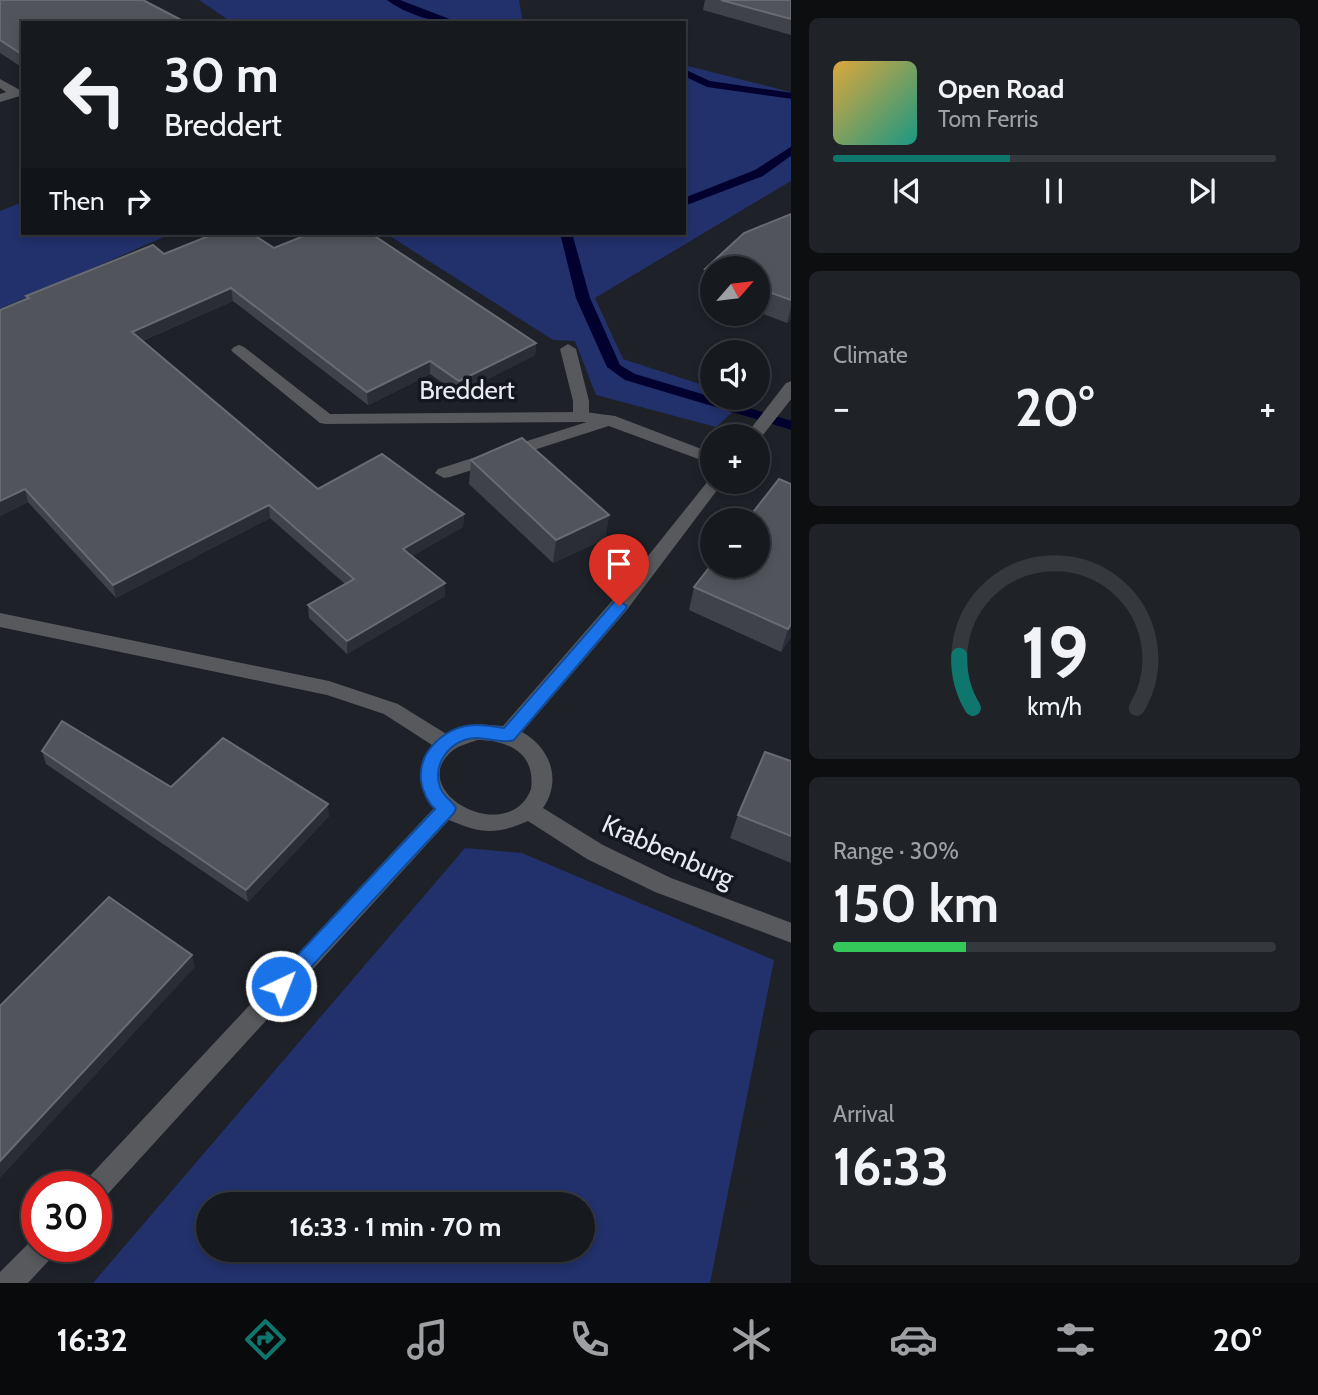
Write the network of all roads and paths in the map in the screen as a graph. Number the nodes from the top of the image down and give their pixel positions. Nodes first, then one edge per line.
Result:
1 (0, 83) edge
2 (19, 93) edge
3 (0, 98) edge
4 (568, 349) dead end
5 (239, 350) dead end
6 (788, 390) edge
7 (581, 417) junction
8 (609, 421) junction
9 (762, 424) edge
10 (700, 455) edge
11 (444, 473) dead end
12 (706, 494) edge
13 (0, 620) edge
14 (508, 735) junction
15 (445, 743) junction
16 (447, 808) junction
17 (528, 810) junction
18 (791, 933) edge
19 (112, 1171) edge
20 (28, 1262) edge
21 (9, 1283) edge

1 - 2 street
2 - 3 street
4 - 7 street
5 - 7 street, Breddert
6 - 9 street
7 - 8 street, Breddert
8 - 10 street, Breddert
8 - 11 street
12 - 14 street
13 - 15 street
14 - 15 street
14 - 17 street
15 - 16 street
16 - 17 street
16 - 19 street
17 - 18 street, Krabbenburg
20 - 21 street

